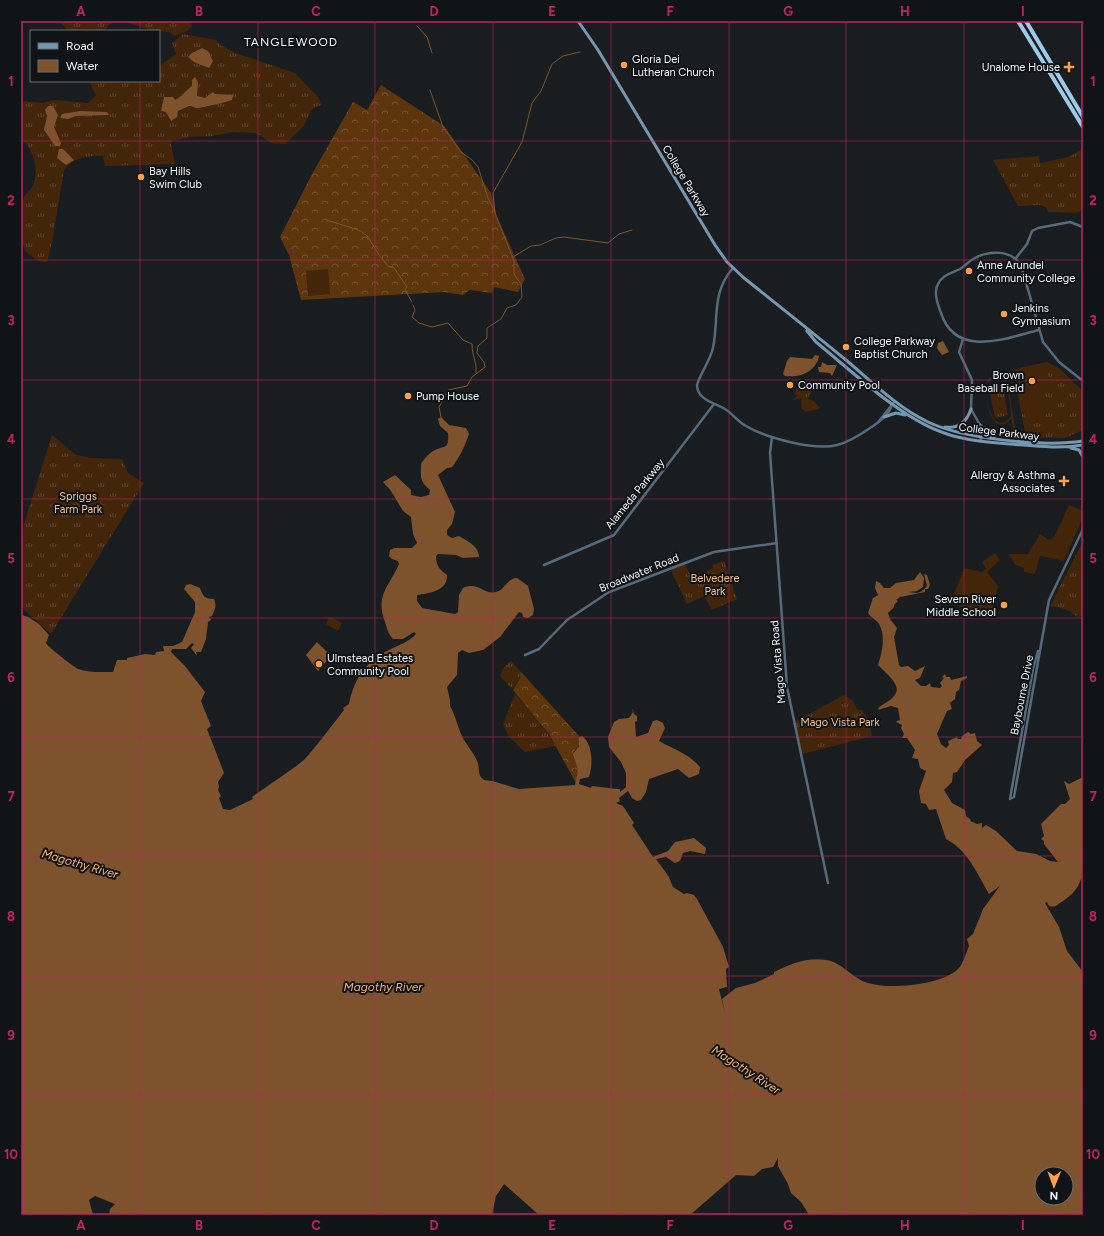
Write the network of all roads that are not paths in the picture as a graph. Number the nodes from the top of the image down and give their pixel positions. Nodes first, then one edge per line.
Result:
1 (578, 21) edge
2 (1018, 21) edge
3 (1026, 21) edge
4 (1083, 117) edge
5 (1078, 119) junction
6 (1083, 127) edge
7 (1083, 227) edge
8 (1016, 258) junction
9 (733, 268) junction
10 (805, 328) junction
11 (1039, 330) junction
12 (963, 339) junction
13 (816, 342) junction
14 (832, 349) junction
15 (839, 361) junction
16 (1083, 381) edge
17 (894, 402) junction
18 (714, 404) junction
19 (970, 408) junction
20 (884, 417) junction
21 (912, 418) junction
22 (879, 421) junction
23 (938, 426) junction
24 (980, 426) junction
25 (772, 437) junction
26 (1083, 438) edge
27 (981, 439) junction
28 (1000, 439) junction
29 (1083, 441) edge
30 (1075, 442) junction
31 (1083, 445) edge
32 (1063, 447) junction
33 (1083, 456) edge
34 (1083, 529) edge
35 (777, 543) junction
36 (544, 565) dead end
37 (1039, 650) junction
38 (525, 655) dead end
39 (828, 883) dead end

1 - 9 main road, College Parkway
2 - 5 highway
3 - 4 highway
4 - 5 highway
5 - 6 highway
7 - 8 street
8 - 11 street
8 - 12 street
9 - 10 main road, College Parkway
9 - 18 street
10 - 13 main road, College Parkway
10 - 14 main road, College Parkway
11 - 12 street
11 - 16 street
12 - 19 street
13 - 14 main road
13 - 15 main road, College Parkway
14 - 15 main road
14 - 17 main road, College Parkway
15 - 17 main road, College Parkway
17 - 20 street
17 - 21 main road, College Parkway
17 - 22 street
17 - 23 main road, College Parkway
18 - 25 street
18 - 36 street, Alameda Parkway
19 - 23 main road
19 - 24 street
20 - 21 main road
20 - 22 street
21 - 27 main road, College Parkway
22 - 25 street
23 - 27 main road, College Parkway
24 - 27 street
24 - 28 main road
25 - 35 street, Mago Vista Road
26 - 30 main road
27 - 28 main road, College Parkway
27 - 32 main road, College Parkway
28 - 30 main road, College Parkway
29 - 30 main road, College Parkway
31 - 32 main road, College Parkway
32 - 33 main road
34 - 37 street
35 - 38 street, Broadwater Road
35 - 39 street, Mago Vista Road
37 - 37 street, Baybourne Drive

